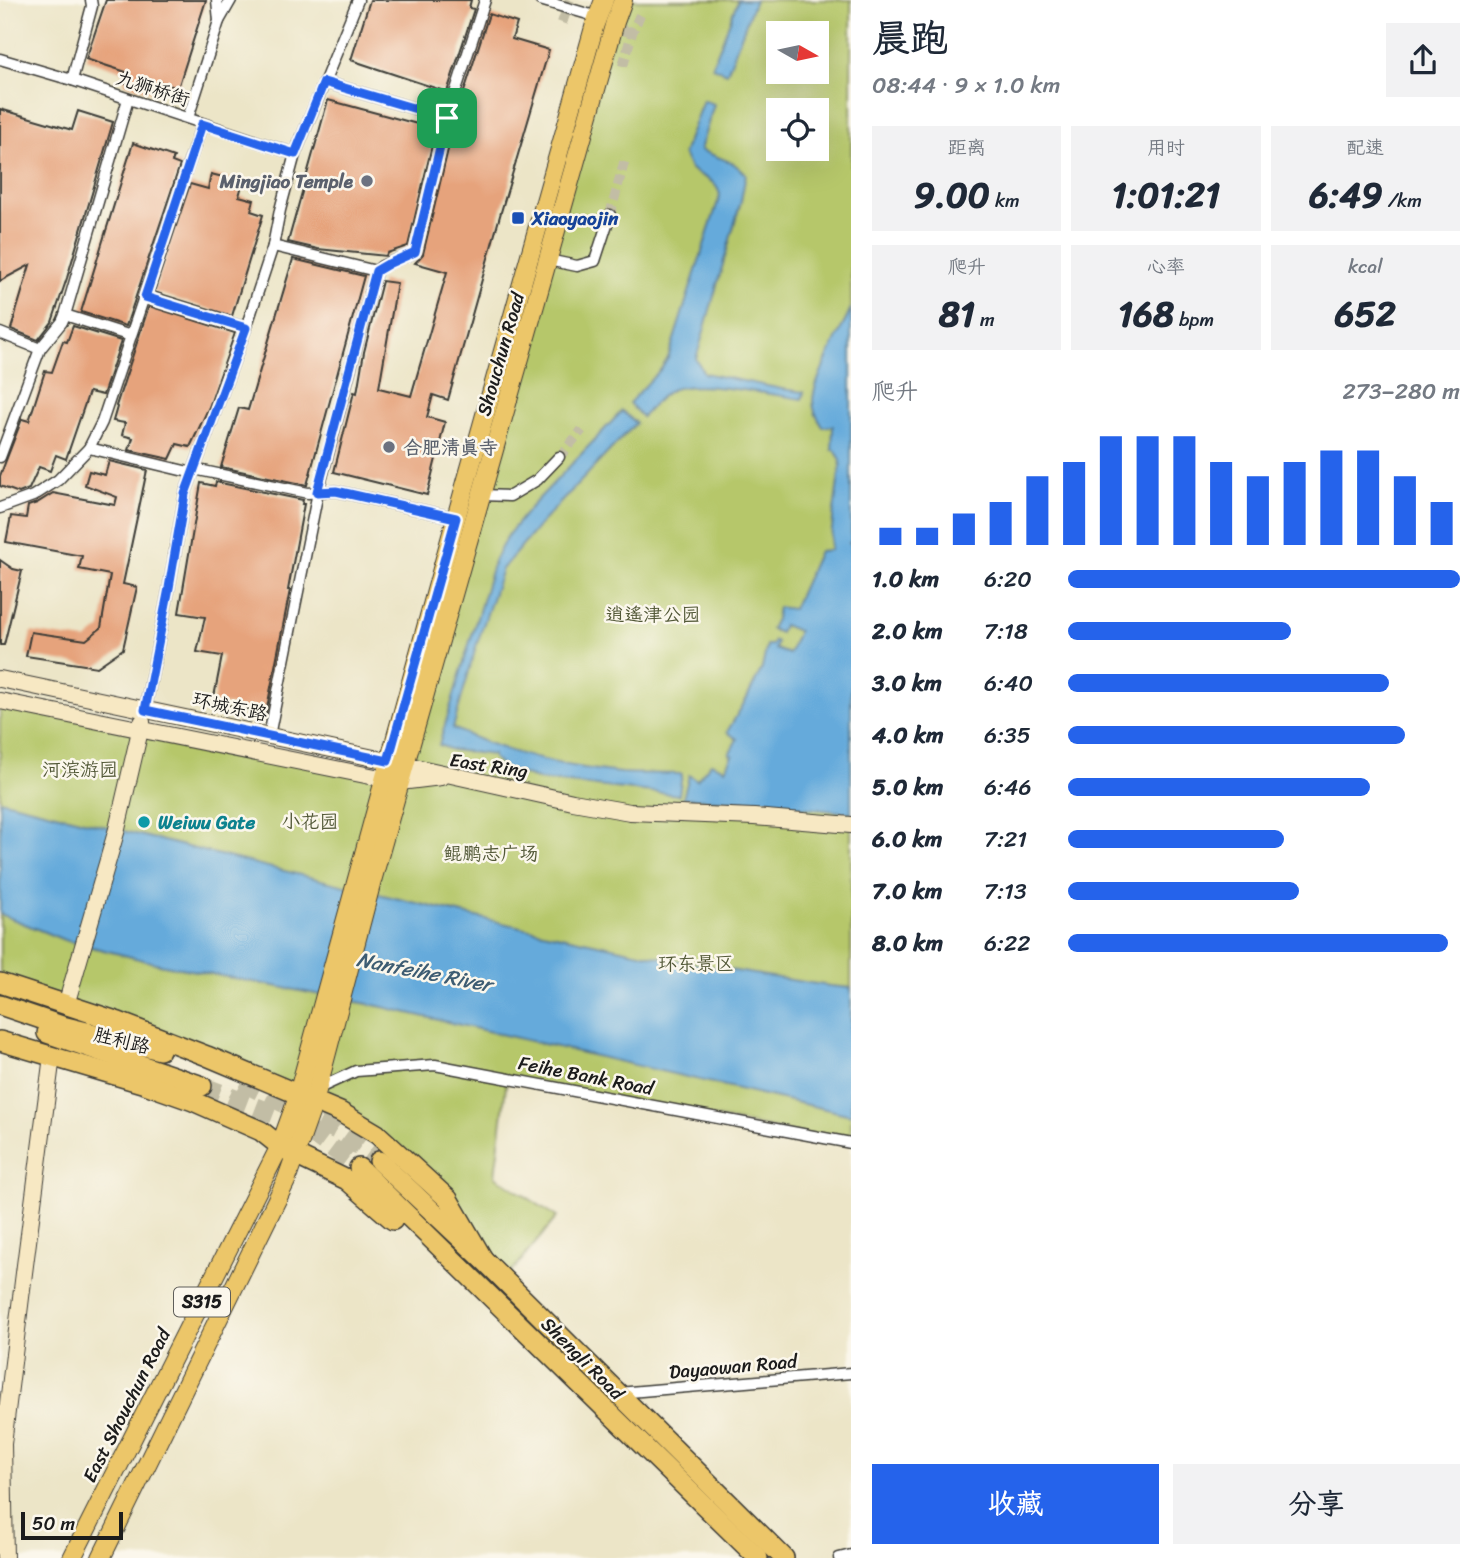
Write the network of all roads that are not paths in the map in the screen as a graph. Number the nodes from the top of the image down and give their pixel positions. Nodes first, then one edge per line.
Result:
1 (91, 0) edge
2 (217, 0) edge
3 (231, 0) edge
4 (358, 0) edge
5 (485, 0) edge
6 (540, 0) edge
7 (623, 0) edge
8 (601, 8) edge
9 (219, 21) junction
10 (0, 59) edge
11 (72, 79) junction
12 (324, 82) junction
13 (128, 99) junction
14 (188, 118) junction
15 (447, 118) junction
16 (202, 124) junction
17 (295, 154) junction
18 (610, 215) tunnel mouth
19 (274, 246) junction
20 (548, 260) junction
21 (376, 271) junction
22 (145, 297) junction
23 (65, 315) junction
24 (246, 328) junction
25 (0, 333) edge
26 (131, 336) junction
27 (40, 349) junction
28 (89, 448) junction
29 (0, 457) edge
30 (559, 457) tunnel mouth
31 (194, 471) junction
32 (317, 492) junction
33 (482, 495) junction
34 (0, 508) edge
35 (456, 518) junction
36 (0, 679) edge
37 (0, 701) edge
38 (145, 710) junction
39 (140, 730) junction
40 (269, 736) junction
41 (395, 772) junction
42 (851, 824) edge
43 (0, 983) edge
44 (0, 1005) edge
45 (66, 1005) junction
46 (0, 1017) edge
47 (0, 1041) edge
48 (322, 1041) joint
49 (52, 1056) junction
50 (242, 1082) tunnel mouth
51 (202, 1086) tunnel mouth
52 (310, 1095) junction
53 (851, 1143) edge
54 (288, 1150) junction
55 (379, 1161) tunnel mouth
56 (359, 1168) tunnel mouth
57 (482, 1259) junction
58 (472, 1279) junction
59 (851, 1373) edge
60 (618, 1393) junction
61 (851, 1555) edge
62 (5, 1558) edge
63 (72, 1558) edge
64 (101, 1558) edge
65 (758, 1558) edge
66 (784, 1558) edge
67 (839, 1558) edge

1 - 11 street
2 - 9 street
3 - 9 street
4 - 12 street
5 - 15 street
6 - 8 street
7 - 20 main road, Shouchun Road
8 - 35 main road, Shouchun Road
9 - 14 street
10 - 11 street, 九狮桥街
11 - 13 street, 九狮桥街
12 - 15 street
12 - 17 street
13 - 14 street, 九狮桥街
13 - 23 street
14 - 16 street, 九狮桥街
15 - 21 street
16 - 17 street, 九狮桥街
16 - 22 street
17 - 19 street
18 - 20 street
19 - 21 street
19 - 24 street
20 - 33 main road, Shouchun Road
21 - 32 street
22 - 24 street
22 - 26 street
23 - 26 street
23 - 27 street
24 - 31 street
25 - 27 street
26 - 28 street
27 - 29 street
28 - 31 street
28 - 34 street
30 - 33 street
31 - 32 street
31 - 38 street
32 - 35 street
32 - 40 street
33 - 41 main road, Shouchun Road
35 - 41 main road, Shouchun Road
36 - 38 street, 环城东路
37 - 39 street, East Ring
38 - 39 street
38 - 40 street, 环城东路
39 - 41 street, East Ring
39 - 45 street
40 - 41 street, 环城东路
41 - 42 street, East Ring
41 - 48 main road, Shouchun Road
43 - 45 highway
44 - 50 highway, 胜利路
45 - 52 highway
46 - 51 highway, 胜利路
47 - 49 highway
48 - 52 main road, East Shouchun Road / S315
49 - 54 highway
49 - 62 street
52 - 53 street, Feihe Bank Road
52 - 54 main road, East Shouchun Road / S315
52 - 57 highway
54 - 58 highway
54 - 63 main road, East Shouchun Road / S315
54 - 64 main road, East Shouchun Road / S315
55 - 57 highway, Shengli Road
56 - 58 highway, Shengli Road
57 - 60 highway, Shengli Road
58 - 65 highway, Shengli Road
59 - 60 street, Dayaowan Road
60 - 66 highway, Shengli Road
61 - 67 street

